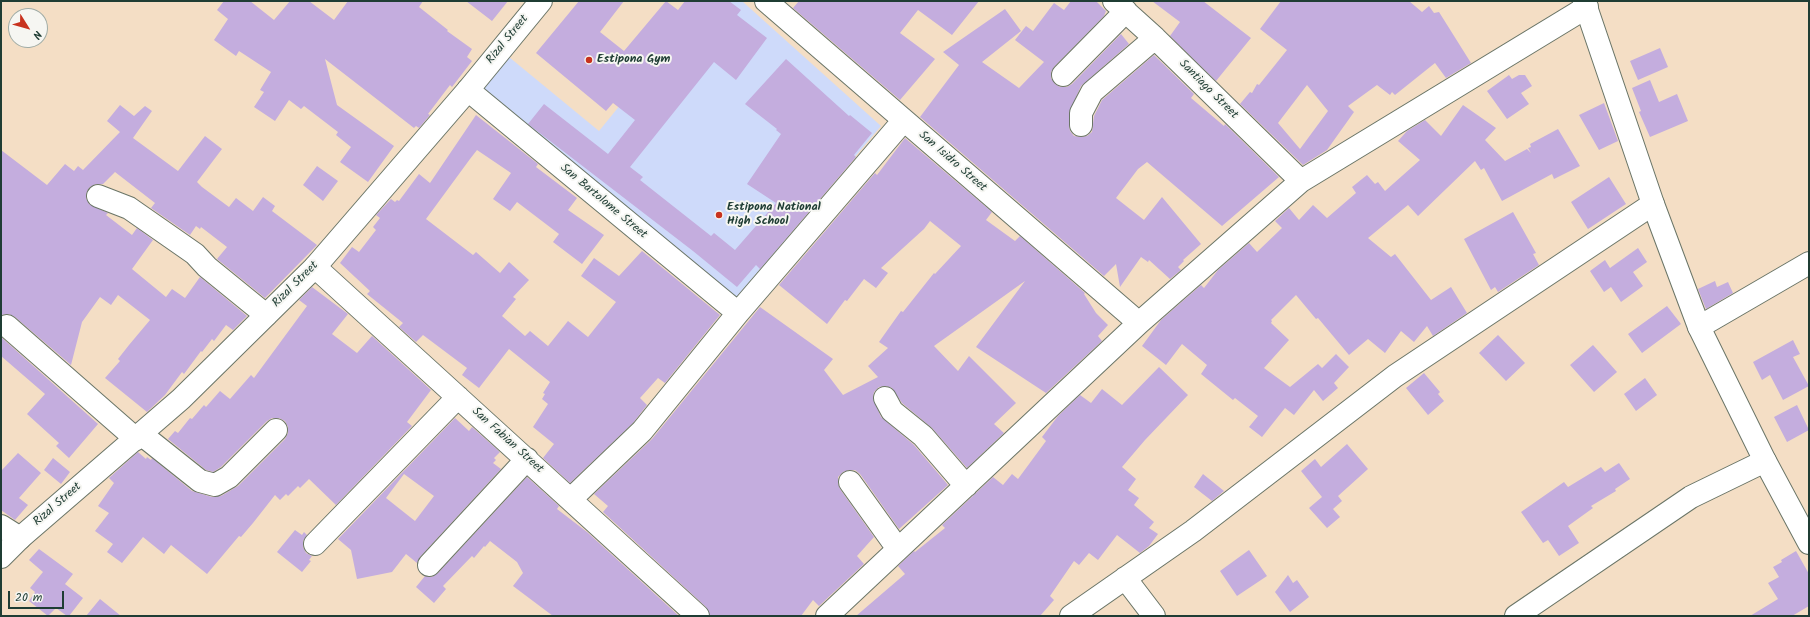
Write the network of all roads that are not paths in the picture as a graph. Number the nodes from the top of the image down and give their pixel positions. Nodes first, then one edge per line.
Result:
1 (540, 1) edge
2 (766, 1) edge
3 (1585, 4) edge
4 (1120, 6) edge
5 (1155, 38) junction
6 (1063, 75) dead end
7 (468, 90) junction
8 (904, 120) junction
9 (1081, 125) dead end
10 (1301, 181) junction
11 (98, 196) dead end
12 (1653, 204) junction
13 (1809, 263) edge
14 (315, 267) junction
15 (738, 313) junction
16 (266, 315) junction
17 (1139, 323) junction
18 (7, 326) dead end
19 (1699, 327) junction
20 (458, 397) junction
21 (885, 398) dead end
22 (276, 430) dead end
23 (138, 436) junction
24 (526, 459) junction
25 (1765, 461) junction
26 (850, 482) dead end
27 (966, 486) junction
28 (571, 499) junction
29 (1, 526) edge
30 (20, 538) junction
31 (1809, 542) edge
32 (315, 544) dead end
33 (898, 549) junction
34 (1, 557) edge
35 (429, 565) dead end
36 (1125, 578) junction
37 (698, 616) edge
38 (827, 616) edge
39 (1071, 616) edge
40 (1154, 616) edge
41 (1516, 616) edge

1 - 7 street, Rizal Street
2 - 8 street, San Isidro Street
3 - 10 street
3 - 12 street
4 - 5 street, Santiago Street
4 - 6 street
5 - 9 street
5 - 10 street, Santiago Street
7 - 14 street, Rizal Street
7 - 15 street, San Bartolome Street
8 - 15 street
8 - 17 street, San Isidro Street
10 - 17 street
11 - 16 street
12 - 19 street
12 - 36 street
13 - 19 street
14 - 16 street, Rizal Street
14 - 20 street, San Fabian Street
15 - 28 street
16 - 23 street, Rizal Street
17 - 27 street
18 - 23 street
19 - 25 street
20 - 24 street, San Fabian Street
20 - 32 street
21 - 27 street
22 - 23 street
23 - 30 street, Rizal Street
24 - 28 street, San Fabian Street
24 - 35 street
25 - 31 street
25 - 41 street
26 - 33 street
27 - 33 street
28 - 37 street, San Fabian Street
29 - 30 street
30 - 34 street, Rizal Street
33 - 38 street
36 - 39 street
36 - 40 street

